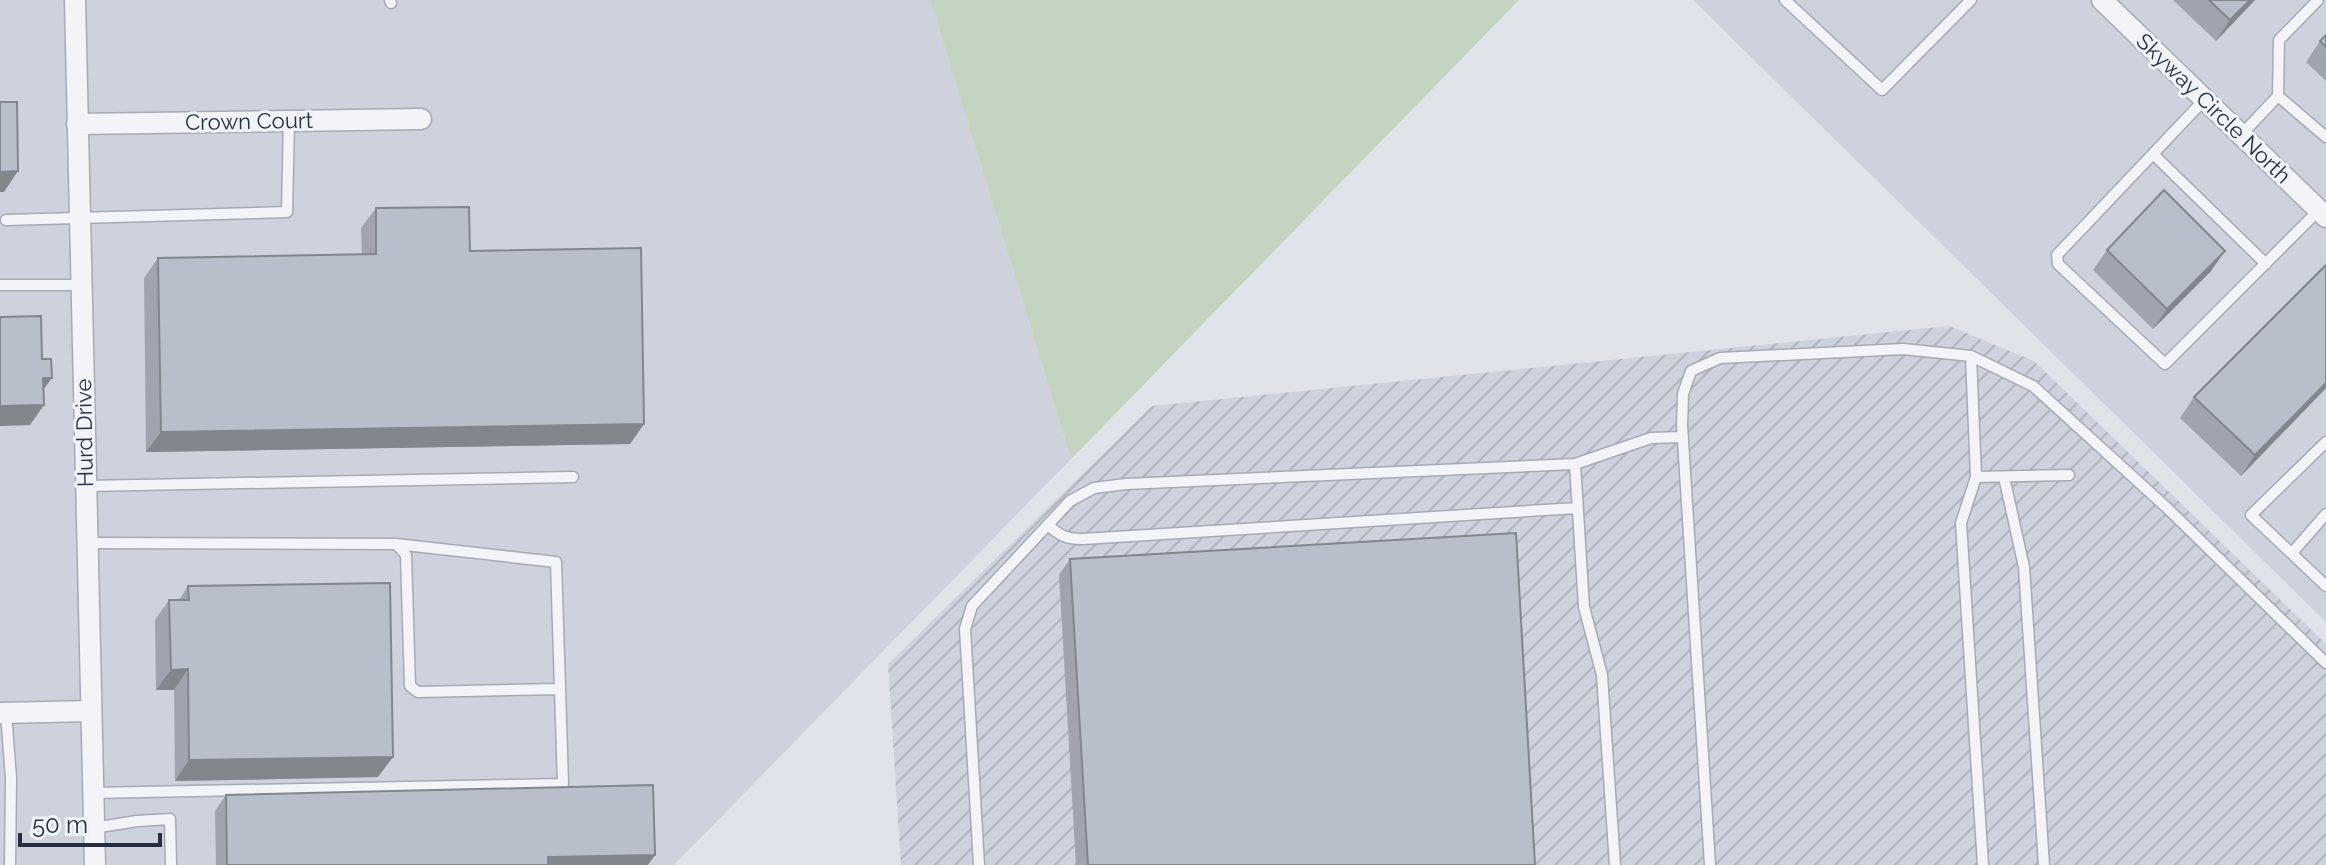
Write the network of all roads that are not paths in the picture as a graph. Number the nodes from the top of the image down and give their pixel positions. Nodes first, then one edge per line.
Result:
1 (75, 0) edge
2 (1785, 0) edge
3 (1951, 0) edge
4 (1971, 0) edge
5 (2102, 0) edge
6 (2318, 0) edge
7 (1961, 10) junction
8 (2278, 96) junction
9 (2205, 98) junction
10 (421, 119) dead end
11 (289, 120) junction
12 (77, 124) junction
13 (2241, 135) junction
14 (2326, 137) edge
15 (2153, 154) junction
16 (2322, 213) edge
17 (80, 219) junction
18 (6, 220) dead end
19 (2266, 264) junction
20 (0, 285) edge
21 (81, 285) junction
22 (1971, 356) junction
23 (1683, 437) junction
24 (2326, 442) edge
25 (1575, 464) junction
26 (2069, 475) dead end
27 (573, 477) dead end
28 (1976, 477) junction
29 (2004, 477) junction
30 (85, 486) junction
31 (1577, 508) junction
32 (2326, 514) edge
33 (1048, 525) junction
34 (87, 543) junction
35 (396, 544) junction
36 (2292, 553) junction
37 (2326, 586) edge
38 (2326, 663) edge
39 (560, 689) junction
40 (90, 711) junction
41 (3, 713) edge
42 (92, 793) junction
43 (93, 828) junction
44 (10, 865) edge
45 (95, 865) edge
46 (171, 865) edge
47 (979, 865) edge
48 (1615, 865) edge
49 (1710, 865) edge
50 (1983, 865) edge
51 (2044, 865) edge

1 - 12 street, Hurd Drive
2 - 7 lane
3 - 7 lane
4 - 7 lane
5 - 9 street, Skyway Circle North
6 - 8 lane
8 - 13 lane
8 - 14 lane
9 - 13 street, Skyway Circle North
9 - 15 lane
10 - 11 street, Crown Court
11 - 12 street, Crown Court
11 - 17 lane
12 - 17 street, Hurd Drive
13 - 16 street, Skyway Circle North
15 - 19 lane
15 - 19 lane
16 - 19 lane
17 - 18 lane
17 - 21 street, Hurd Drive
20 - 21 lane
21 - 30 street, Hurd Drive
22 - 23 lane
22 - 28 lane
22 - 38 lane
23 - 25 lane
23 - 49 lane
24 - 36 lane
25 - 31 lane
25 - 33 lane
26 - 29 lane
27 - 30 lane
28 - 29 lane
28 - 50 lane
29 - 51 lane
30 - 34 street, Hurd Drive
31 - 33 lane
31 - 48 lane
32 - 36 lane
33 - 47 lane
34 - 35 lane
34 - 40 street, Hurd Drive
35 - 39 lane
35 - 39 lane
36 - 37 lane
39 - 42 lane
40 - 41 street
40 - 42 street, Hurd Drive
41 - 44 lane
42 - 43 street, Hurd Drive
43 - 45 street, Hurd Drive
43 - 46 lane

